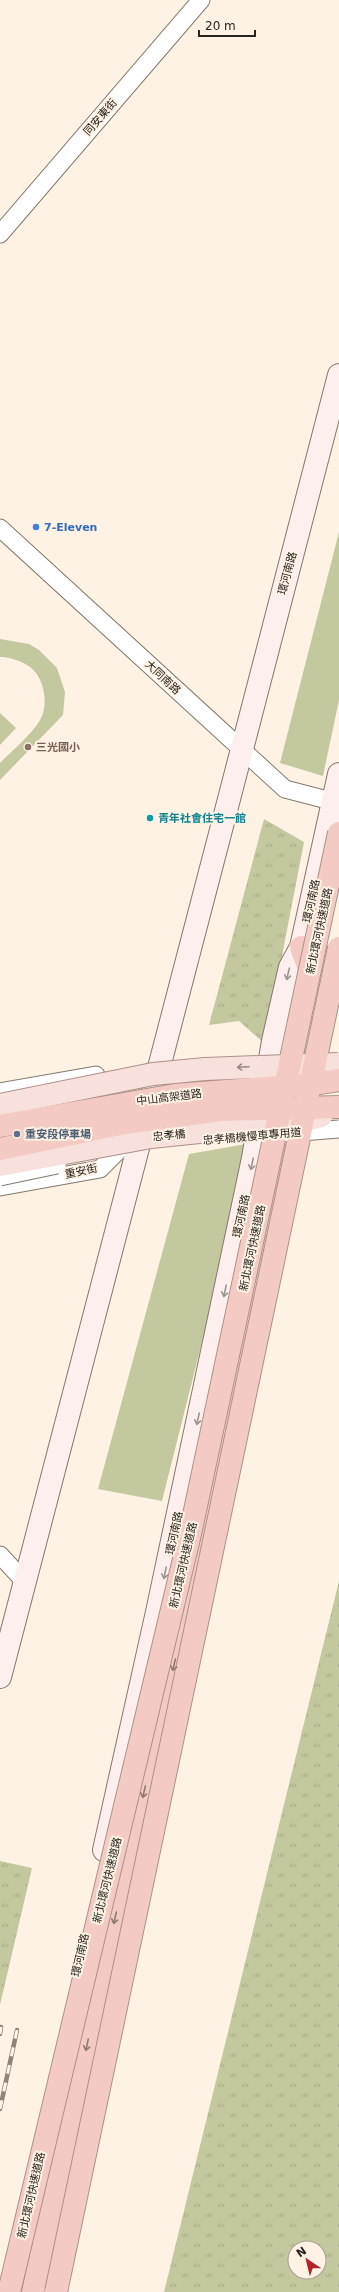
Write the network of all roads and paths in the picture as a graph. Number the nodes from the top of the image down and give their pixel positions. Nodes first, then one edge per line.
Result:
1 (201, 0) edge
2 (0, 234) edge
3 (339, 375) edge
4 (0, 528) edge
5 (242, 749) junction
6 (339, 774) edge
7 (336, 802) edge
8 (339, 834) edge
9 (301, 947) junction
10 (339, 948) edge
11 (339, 957) edge
12 (339, 1069) edge
13 (0, 1092) edge
14 (154, 1092) junction
15 (0, 1098) edge
16 (263, 1098) junction
17 (305, 1098) junction
18 (339, 1107) edge
19 (339, 1112) edge
20 (1, 1119) edge
21 (146, 1124) junction
22 (339, 1128) edge
23 (3, 1155) edge
24 (0, 1177) edge
25 (8, 1185) edge
26 (0, 1555) edge
27 (25, 1582) junction
28 (0, 1677) edge
29 (63, 2261) junction
30 (4, 2292) edge
31 (9, 2292) edge
32 (32, 2292) edge
33 (56, 2292) edge
34 (60, 2292) edge

1 - 2 street, 同安東街
3 - 5 street, 環河南路
4 - 5 street, 大同南路
5 - 7 street, 大同南路
5 - 14 street, 環河南路
6 - 7 street, 環河南路
7 - 9 street, 環河南路
8 - 31 highway, 新北環河快速道路, bridge
9 -> 16 street, 環河南路
9 - 17 highway
10 - 29 highway, bridge
11 - 17 street
12 -> 20 highway, 中山高架道路, bridge
13 - 14 street
14 - 16 street
14 - 20 street
14 - 21 street, 環河南路
15 - 20 street
16 - 17 street
16 - 21 street
16 -> 30 street, 環河南路
17 -> 32 highway
17 - 34 street
18 - 23 highway, 中山高架道路, bridge
19 - 23 main road, 忠孝橋, bridge
20 - 23 street
21 - 23 street
21 - 25 street, 重安街
21 - 27 street, 環河南路
22 - 24 street, 忠孝橋機慢車專用道, bridge
23 - 25 street
26 - 27 street
27 - 28 street, 環河南路
29 - 33 highway, bridge
29 - 34 highway, bridge

